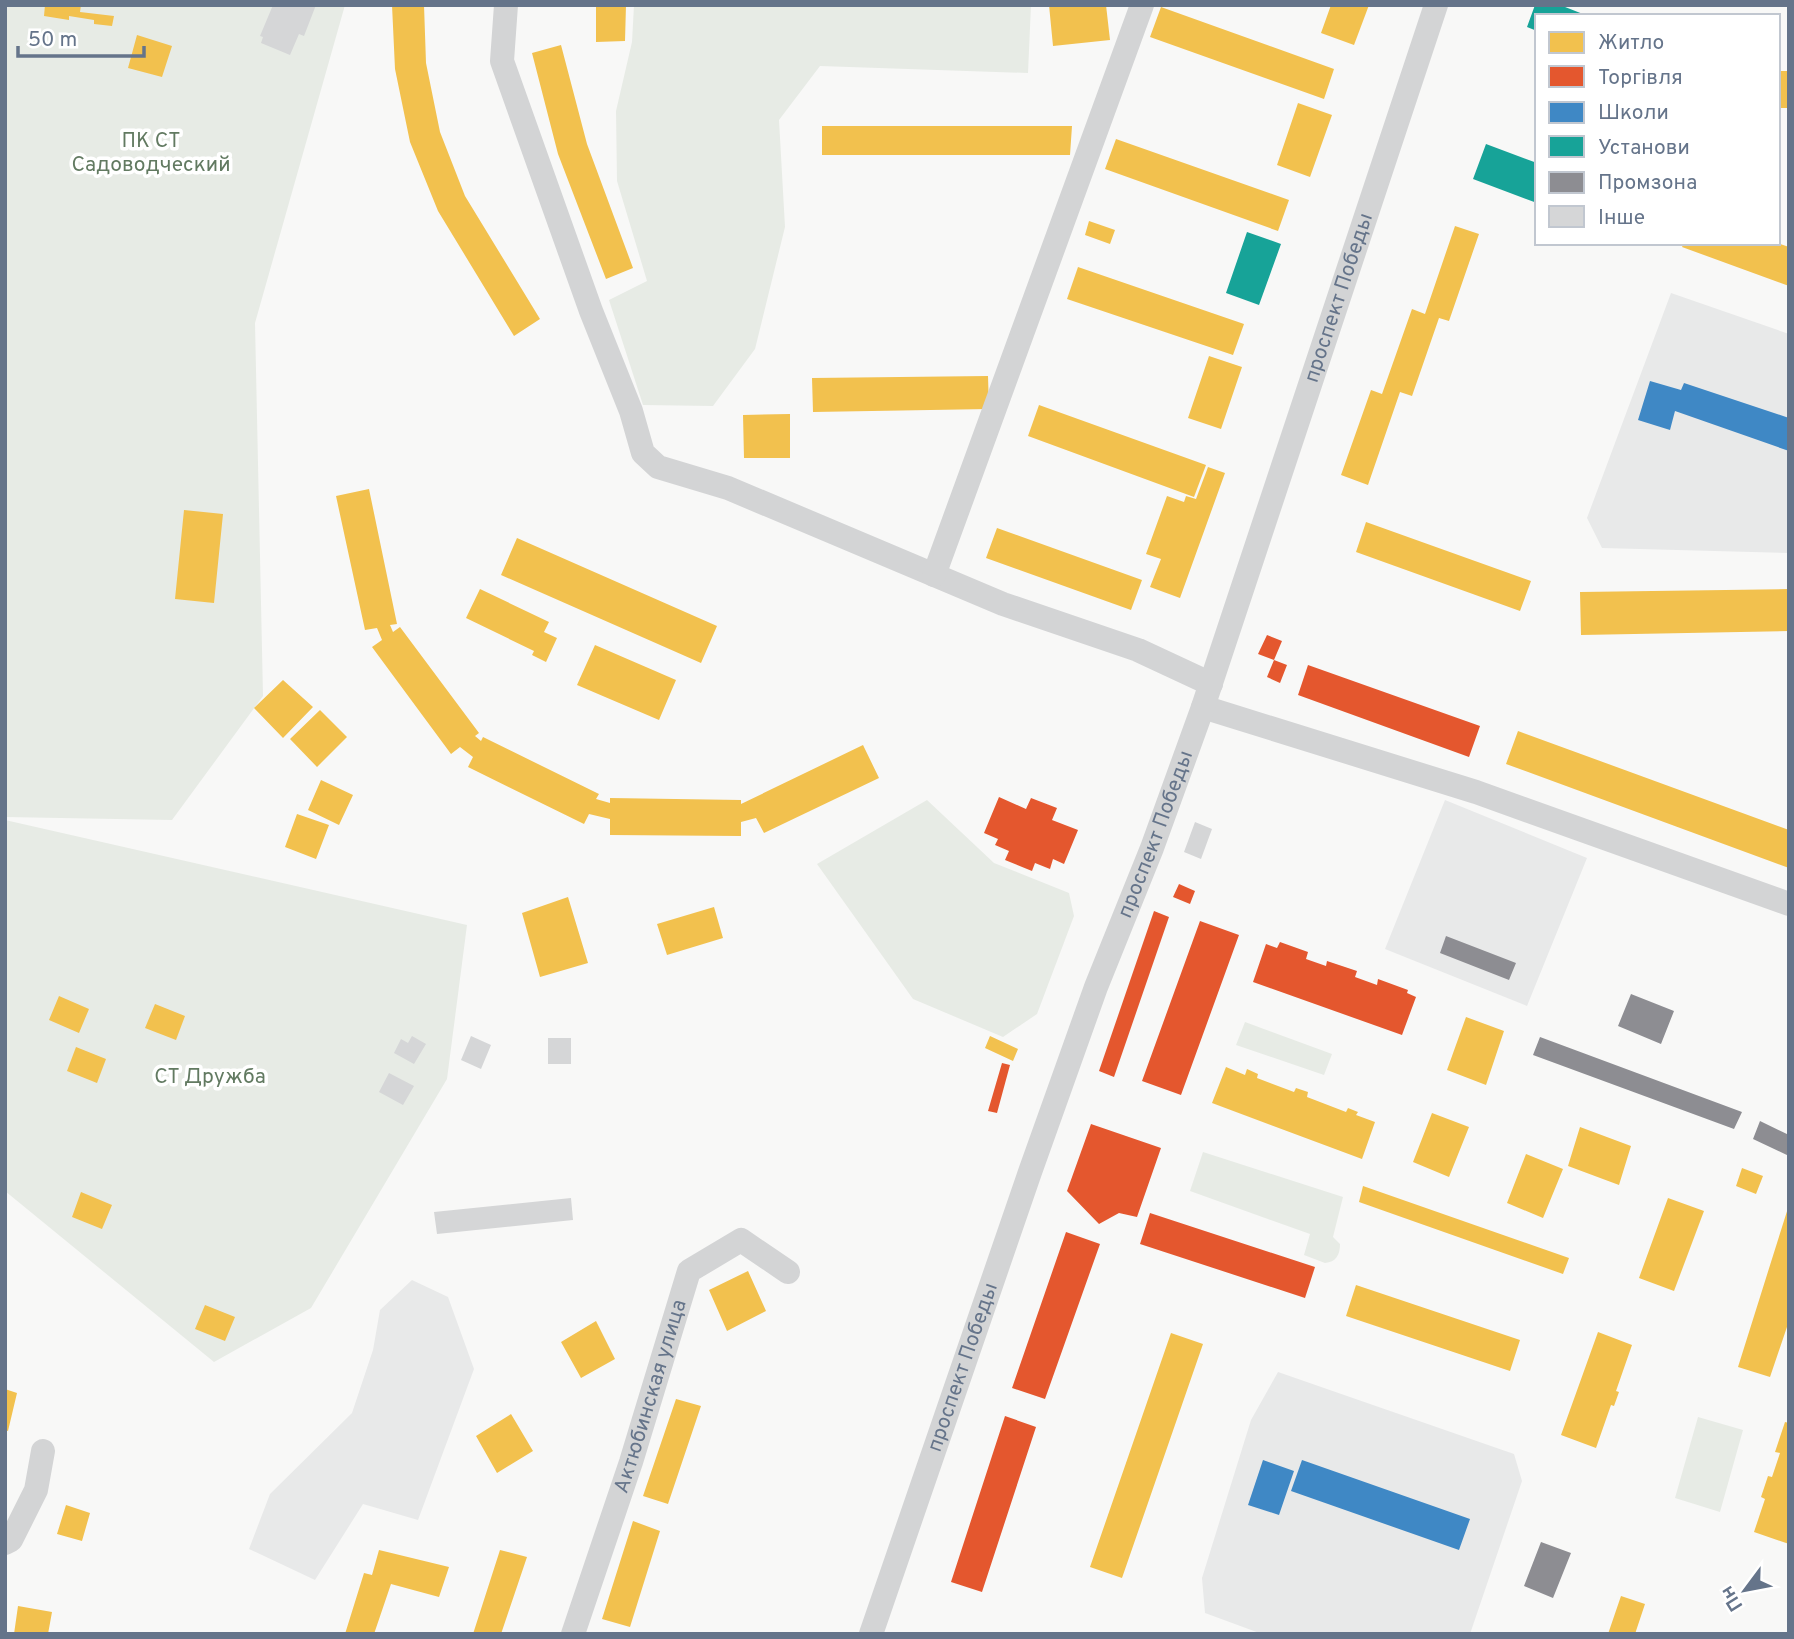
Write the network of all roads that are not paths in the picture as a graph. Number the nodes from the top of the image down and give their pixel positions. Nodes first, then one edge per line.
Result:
1 (506, 5) edge
2 (1142, 5) edge
3 (1423, 5) edge
4 (1436, 5) edge
5 (1426, 32) junction
6 (934, 575) junction
7 (1211, 684) junction
8 (1203, 707) junction
9 (1789, 904) edge
10 (788, 1272) dead end
11 (43, 1451) dead end
12 (5, 1543) edge
13 (573, 1634) edge
14 (871, 1634) edge

1 - 6 street
2 - 6 street
3 - 5 street, проспект Победы
4 - 5 street, проспект Победы
5 - 7 street, проспект Победы
6 - 7 street
7 - 8 street, проспект Победы
8 - 9 street
8 - 14 street, проспект Победы
10 - 13 street, Актюбинская улица
11 - 12 street

